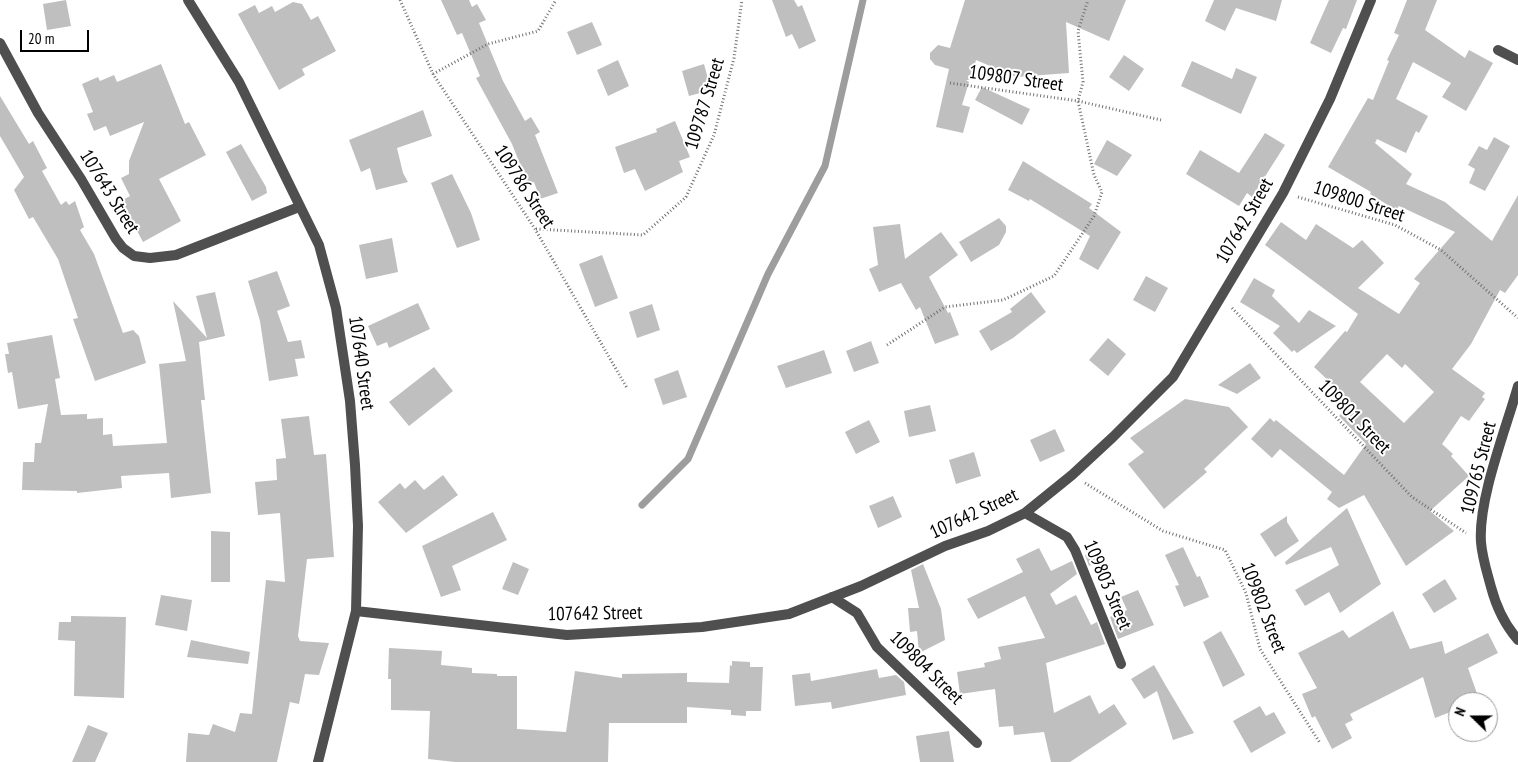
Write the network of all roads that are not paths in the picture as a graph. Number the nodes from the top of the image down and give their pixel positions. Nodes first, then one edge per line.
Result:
1 (188, 0) edge
2 (1371, 0) edge
3 (0, 43) edge
4 (1498, 50) dead end
5 (1518, 60) edge
6 (299, 207) junction
7 (1518, 386) edge
8 (1025, 512) junction
9 (832, 597) junction
10 (356, 611) junction
11 (1518, 640) edge
12 (1121, 664) dead end
13 (977, 743) dead end
14 (318, 762) edge

1 - 6 street, 107640 Street
2 - 8 street, 107642 Street
3 - 6 street, 107643 Street
4 - 5 street
6 - 10 street, 107640 Street
7 - 11 street, 109765 Street
8 - 9 street, 107642 Street
8 - 12 street, 109803 Street
9 - 10 street, 107642 Street
9 - 13 street, 109804 Street
10 - 14 street, 107640 Street

